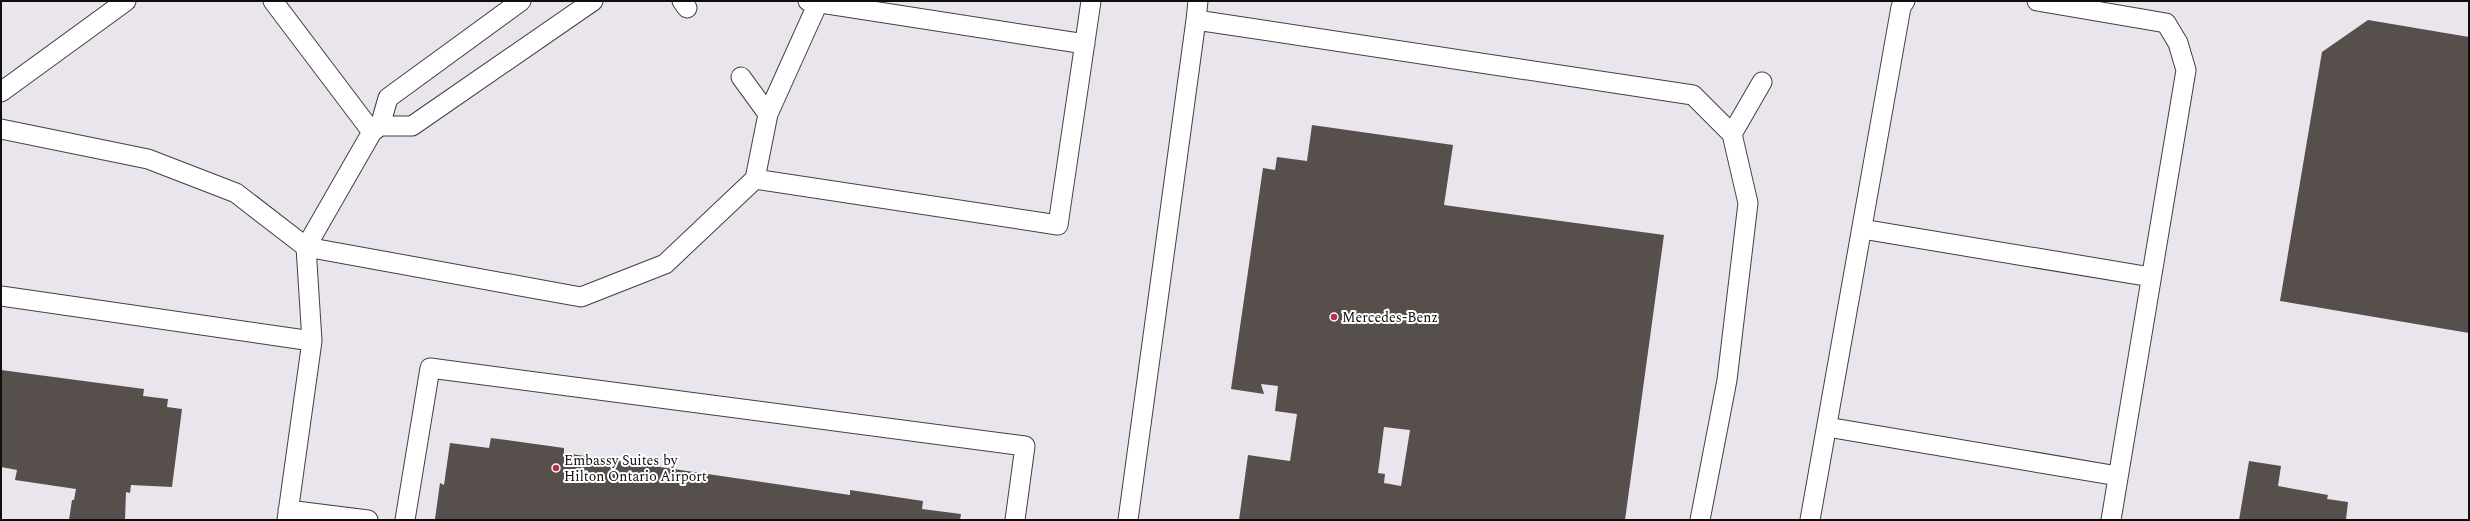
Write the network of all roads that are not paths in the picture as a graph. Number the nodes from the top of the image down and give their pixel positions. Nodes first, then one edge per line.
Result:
1 (126, 1) edge
2 (273, 1) edge
3 (521, 1) edge
4 (593, 1) edge
5 (1091, 1) edge
6 (1198, 1) edge
7 (1905, 1) edge
8 (2037, 1) edge
9 (813, 2) edge
10 (1196, 20) junction
11 (1085, 44) junction
12 (741, 77) dead end
13 (1762, 82) dead end
14 (1, 92) edge
15 (768, 114) junction
16 (1, 129) edge
17 (376, 129) junction
18 (1732, 134) junction
19 (755, 179) junction
20 (1862, 229) junction
21 (306, 247) junction
22 (2152, 277) junction
23 (1, 296) edge
24 (312, 341) junction
25 (1827, 427) junction
26 (2118, 476) junction
27 (288, 515) edge
28 (368, 520) edge
29 (405, 520) edge
30 (1015, 520) edge
31 (1128, 520) edge
32 (1700, 520) edge
33 (1810, 520) edge
34 (2110, 520) edge

1 - 14 lane
2 - 17 lane
3 - 17 lane
4 - 17 lane
5 - 11 lane
6 - 10 lane
7 - 20 lane
8 - 22 lane
9 - 11 lane
9 - 15 lane
10 - 18 lane
10 - 31 lane
11 - 19 lane
12 - 15 lane
13 - 18 lane
15 - 19 lane
16 - 21 lane
17 - 21 lane
18 - 32 lane
19 - 21 lane
20 - 22 lane
20 - 25 lane
21 - 24 lane
22 - 26 lane
23 - 24 lane
24 - 27 lane
25 - 26 lane
25 - 33 lane
26 - 34 lane
27 - 28 lane
29 - 30 lane

